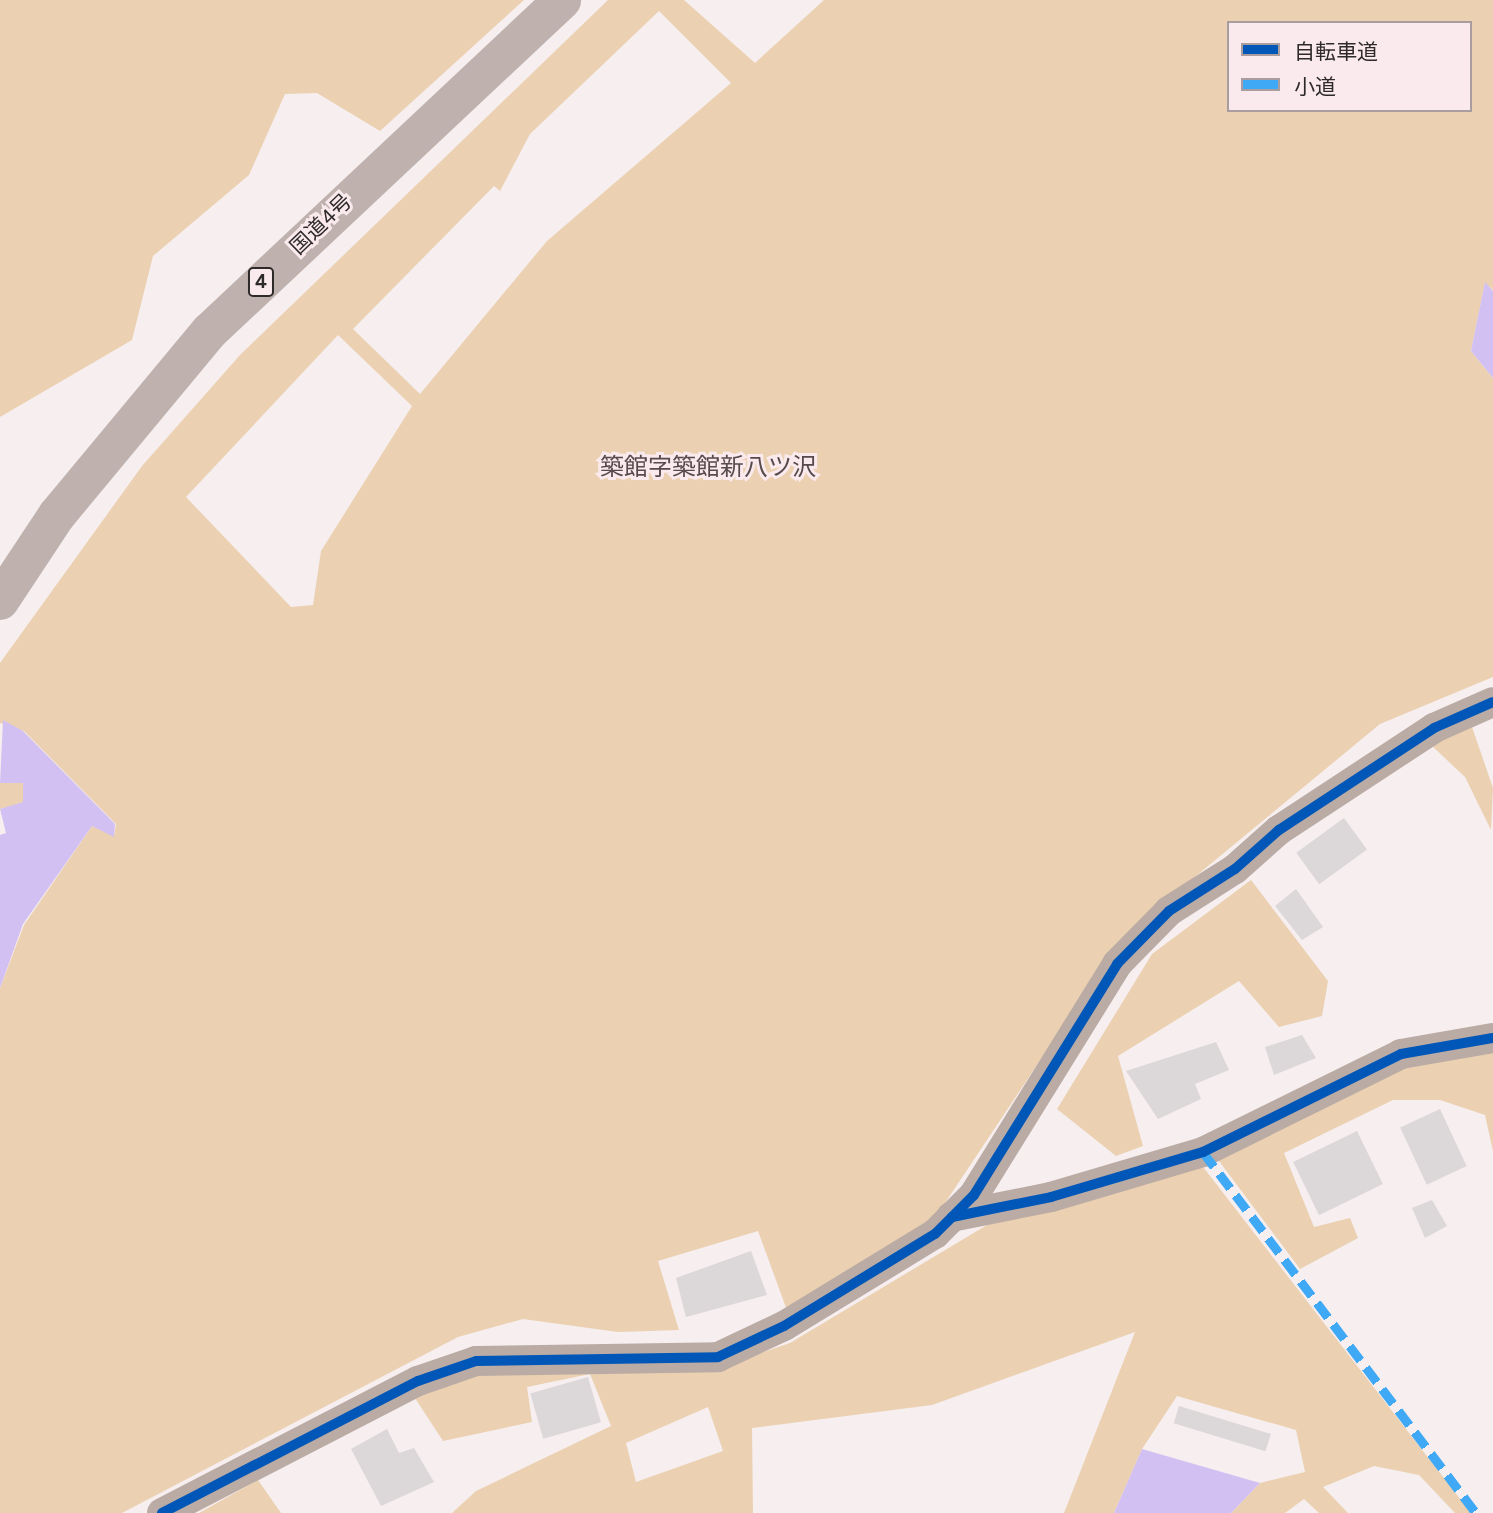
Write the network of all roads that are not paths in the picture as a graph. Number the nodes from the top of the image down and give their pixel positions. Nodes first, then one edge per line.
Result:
1 (562, 0) edge
2 (0, 601) edge
3 (1493, 702) edge
4 (1493, 1038) edge
5 (951, 1217) junction
6 (162, 1513) edge

1 - 2 highway, 国道4号 / 4
3 - 5 street
4 - 5 street
5 - 6 street

